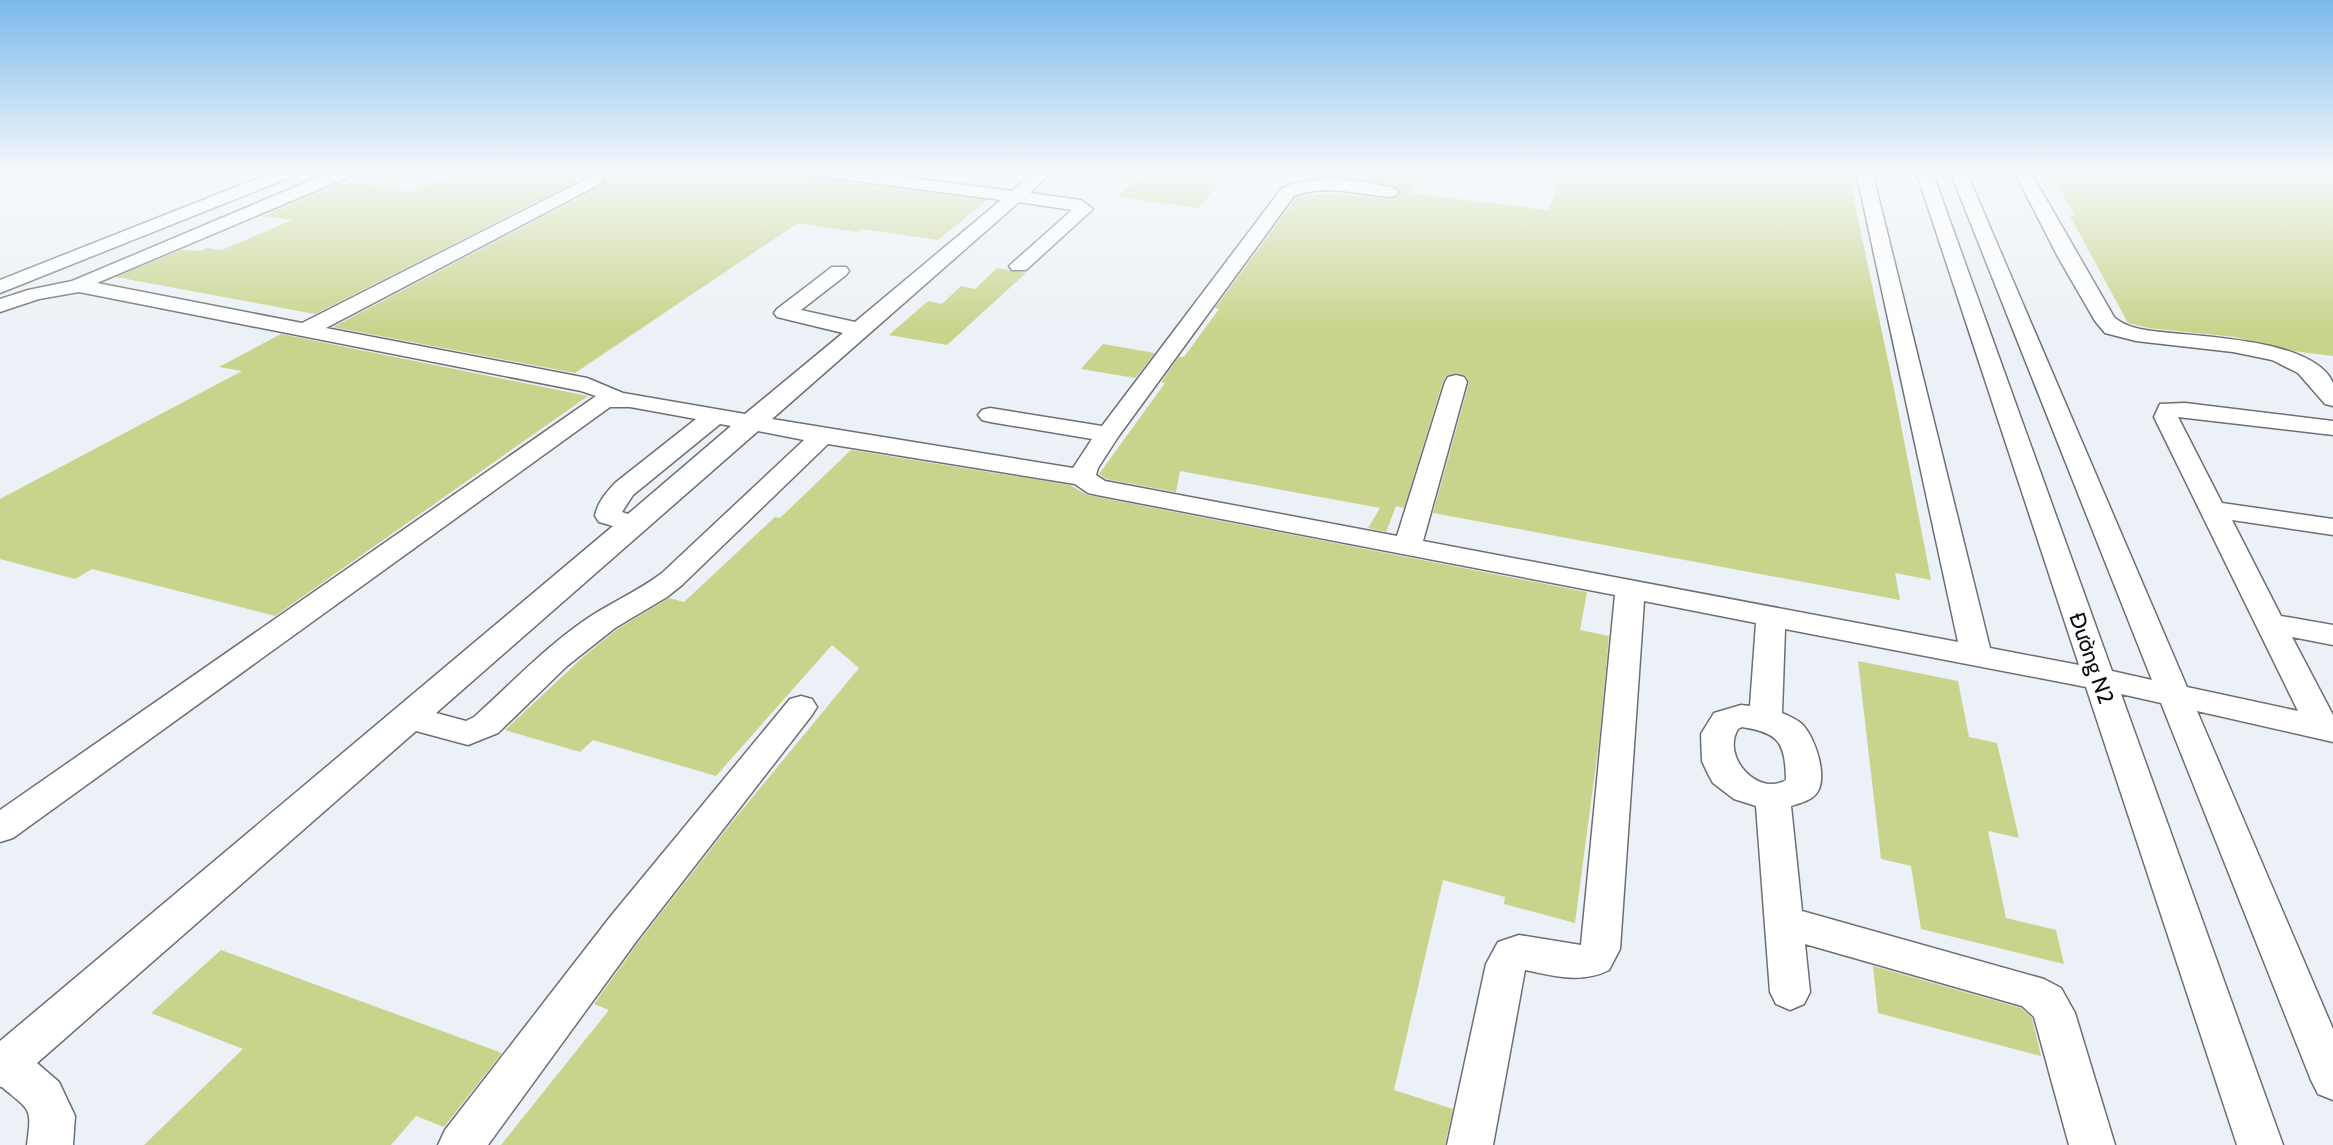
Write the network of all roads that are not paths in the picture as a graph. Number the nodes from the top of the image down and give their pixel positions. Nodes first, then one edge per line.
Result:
1 (156, 224) edge
2 (218, 224) edge
3 (508, 224) edge
4 (982, 224) edge
5 (1066, 224) edge
6 (1264, 224) edge
7 (1876, 224) edge
8 (1942, 224) edge
9 (1980, 224) edge
10 (2051, 224) edge
11 (1019, 266) dead end
12 (839, 271) dead end
13 (83, 285) junction
14 (0, 287) edge
15 (0, 306) edge
16 (305, 330) junction
17 (860, 330) junction
18 (1456, 382) dead end
19 (614, 399) junction
20 (2333, 399) edge
21 (716, 415) junction
22 (990, 415) dead end
23 (753, 421) junction
24 (2333, 428) edge
25 (1108, 434) junction
26 (822, 435) junction
27 (1083, 477) junction
28 (2211, 509) junction
29 (633, 524) junction
30 (2333, 527) edge
31 (1408, 546) junction
32 (1630, 589) junction
33 (1771, 615) junction
34 (2269, 623) junction
35 (2333, 635) edge
36 (1976, 655) junction
37 (2099, 679) junction
38 (2175, 695) junction
39 (801, 707) dead end
40 (408, 717) junction
41 (1765, 718) junction
42 (2328, 729) edge
43 (1773, 798) junction
44 (0, 828) edge
45 (1783, 922) junction
46 (1790, 992) dead end
47 (3, 1066) edge
48 (2333, 1080) edge
49 (50, 1145) edge
50 (461, 1145) edge
51 (1470, 1145) edge
52 (2092, 1145) edge
53 (2260, 1145) edge

1 - 14 street
2 - 13 street
3 - 16 street
4 - 17 street
5 - 11 street
6 - 25 street
7 - 36 street
8 - 37 street, Đường N2
9 - 38 street
10 - 20 street
12 - 17 street
13 - 15 street
13 - 16 street
16 - 19 street
17 - 23 street
18 - 31 street
19 - 21 street
19 - 44 street
21 - 23 street
21 - 29 street
22 - 25 street
23 - 26 street
23 - 29 street
24 - 28 street
25 - 27 street
26 - 27 street
26 - 40 street
27 - 31 street
28 - 30 street
28 - 34 street
29 - 40 street
31 - 32 street
32 - 33 street
32 - 51 street
33 - 36 street
33 - 41 street
34 - 35 street
34 - 42 street
36 - 37 street
37 - 38 street
37 - 53 street, Đường N2
38 - 42 street
38 - 48 street
39 - 50 street
40 - 47 street
41 - 43 street
41 - 43 street
43 - 45 street
45 - 46 street
45 - 52 street
47 - 49 street

